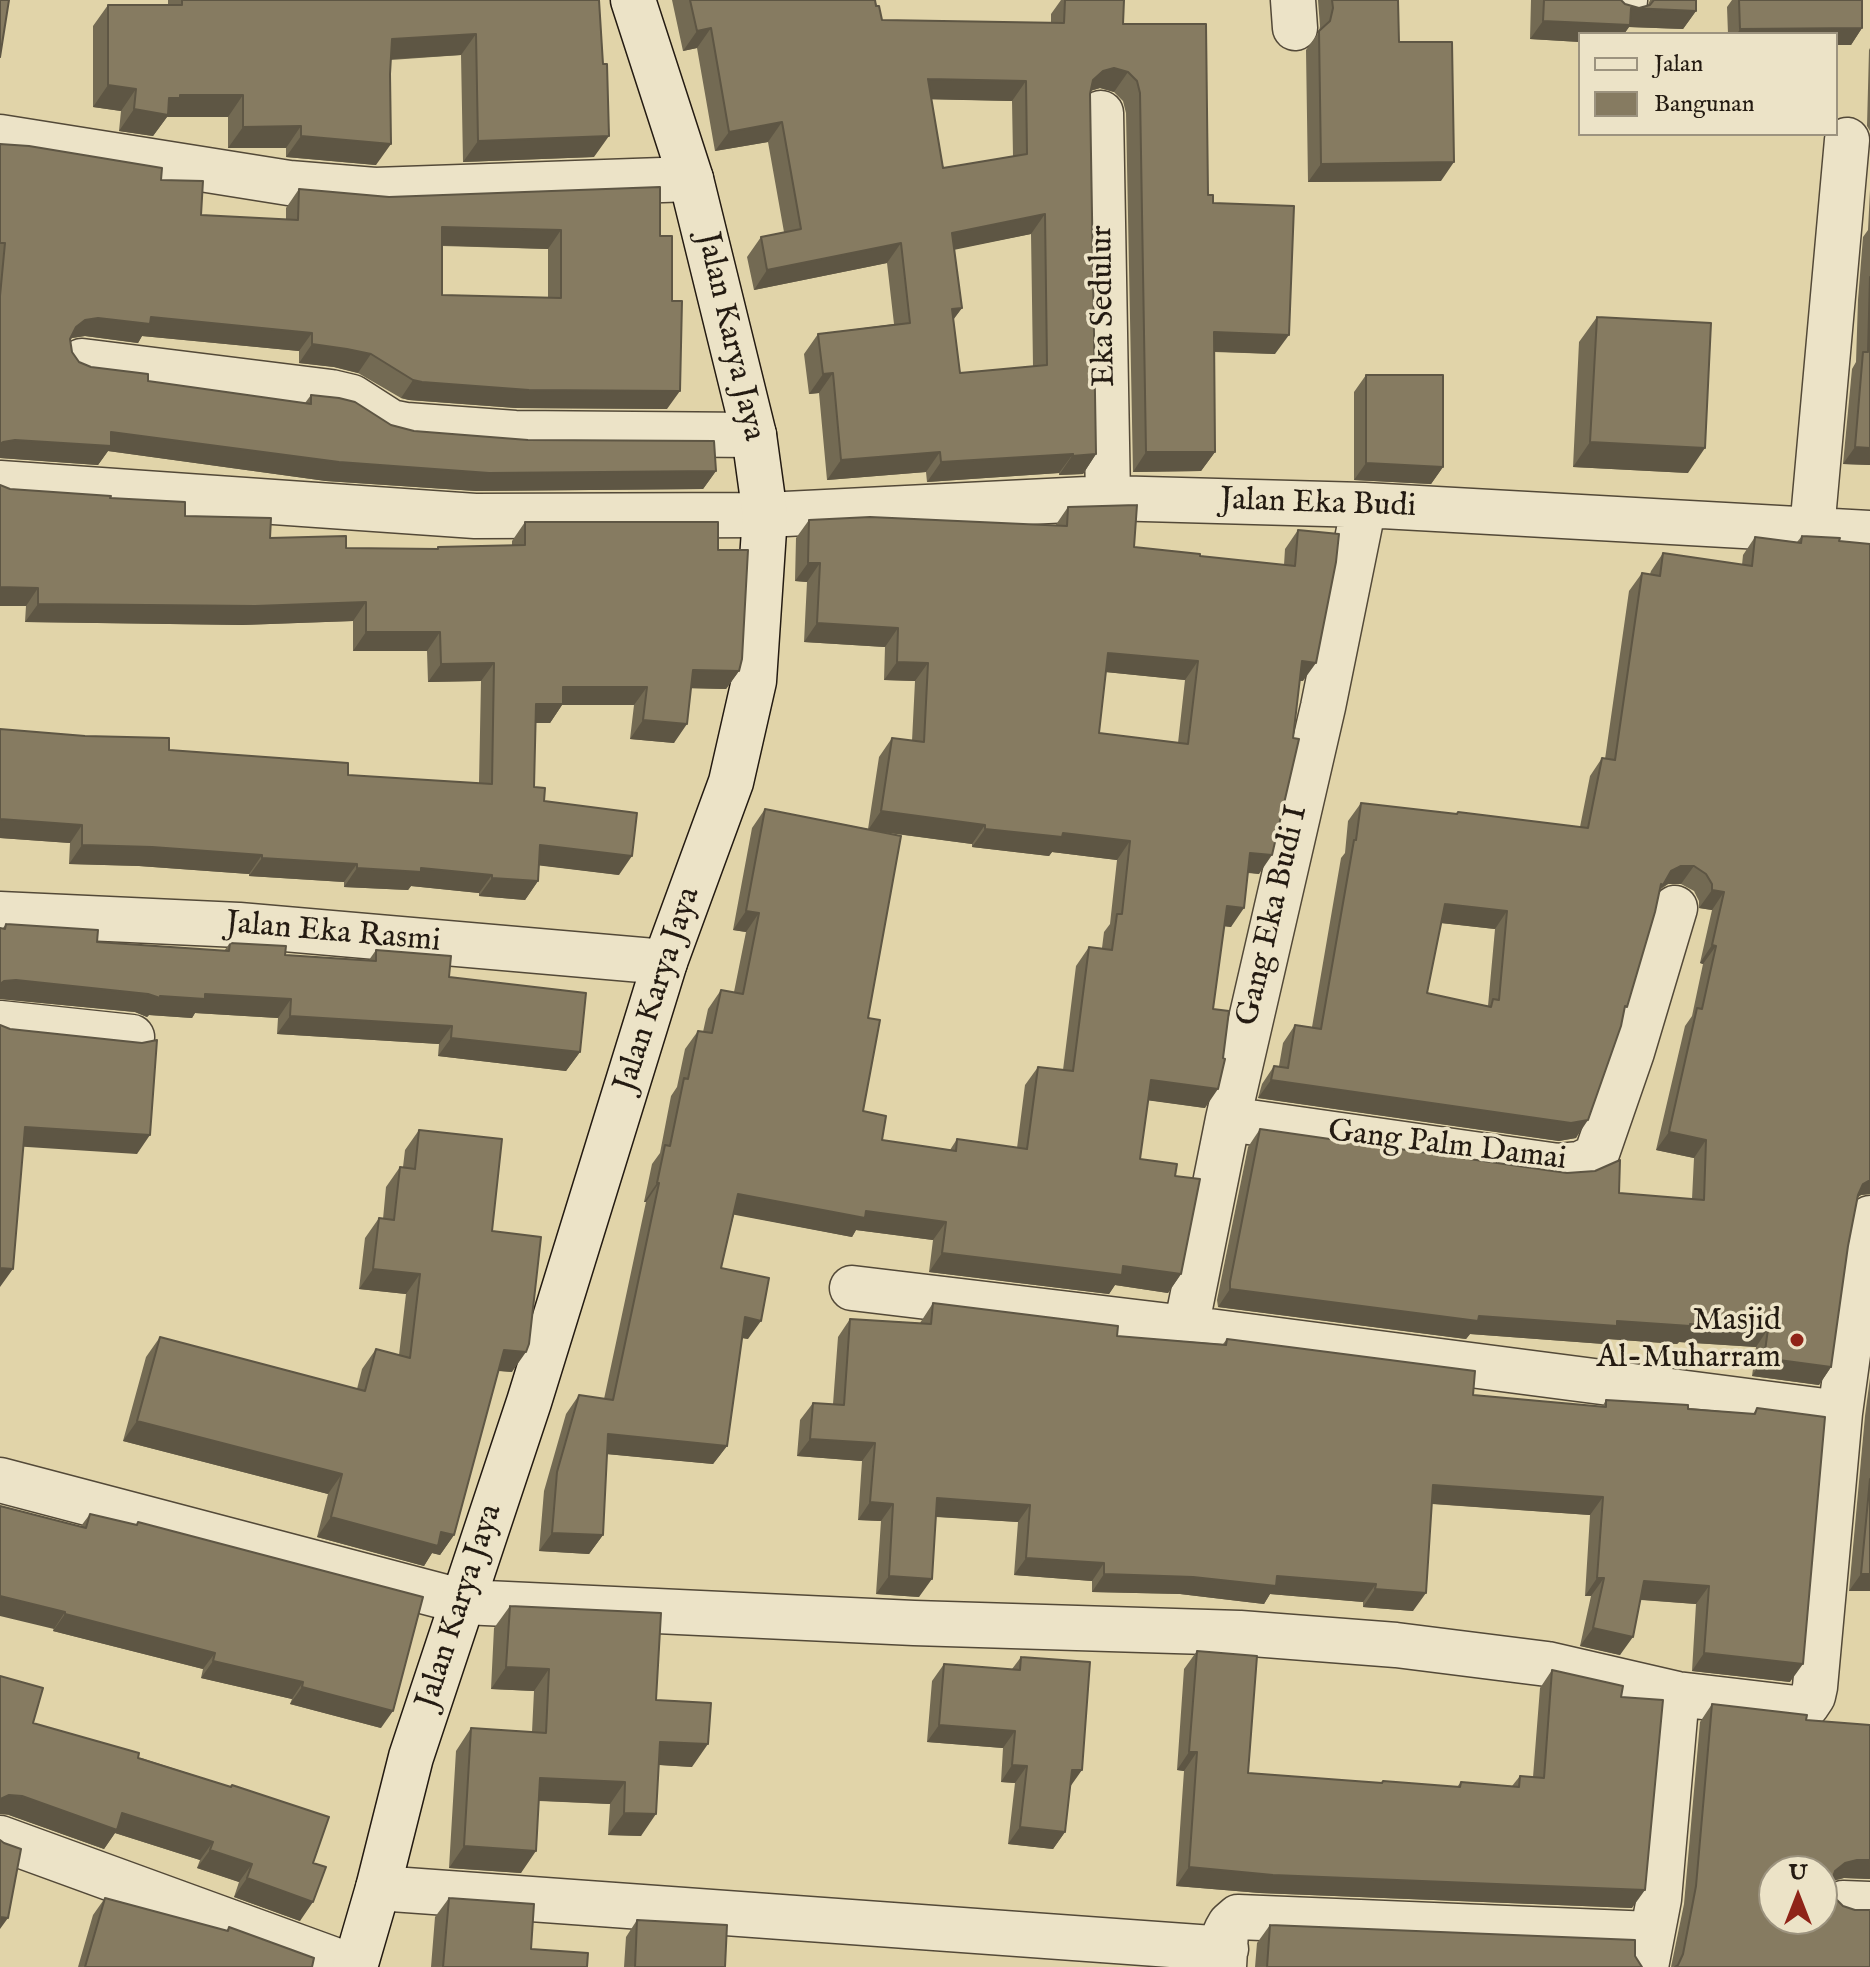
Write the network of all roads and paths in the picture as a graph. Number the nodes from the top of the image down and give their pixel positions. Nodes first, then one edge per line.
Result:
1 (633, 0) edge
2 (1101, 113) dead end
3 (0, 137) edge
4 (1847, 140) dead end
5 (691, 179) junction
6 (82, 361) edge
7 (754, 435) junction
8 (0, 483) edge
9 (1108, 498) junction
10 (1364, 505) junction
11 (765, 515) junction
12 (1812, 530) junction
13 (1870, 533) edge
14 (1675, 908) dead end
15 (0, 914) edge
16 (665, 962) junction
17 (0, 1023) edge
18 (132, 1037) dead end
19 (1228, 1119) junction
20 (1870, 1218) edge
21 (1865, 1268) edge
22 (852, 1288) dead end
23 (1186, 1328) junction
24 (1840, 1413) junction
25 (0, 1480) edge
26 (464, 1602) junction
27 (1677, 1694) junction
28 (0, 1838) edge
29 (378, 1888) junction
30 (1649, 1950) edge
31 (1225, 1958) edge
32 (355, 1967) edge

1 - 5 street, Jalan Karya Jaya
2 - 9 street, Eka Sedulur
3 - 5 street
4 - 12 street
5 - 7 street, Jalan Karya Jaya
6 - 7 street
7 - 11 street, Jalan Karya Jaya
8 - 11 street, Jalan Eka Budi
9 - 10 street, Jalan Eka Budi
9 - 11 street, Jalan Eka Budi
10 - 12 street, Jalan Eka Budi
10 - 19 street, Gang Eka Budi I
11 - 16 street, Jalan Karya Jaya
12 - 13 street, Jalan Eka Budi
14 - 19 street, Gang Palm Damai
15 - 16 street, Jalan Eka Rasmi
16 - 26 street, Jalan Karya Jaya
17 - 18 street
19 - 23 street, Gang Eka Budi I
20 - 21 street
21 - 24 street
22 - 23 street
23 - 24 street
24 - 27 street
25 - 26 street
26 - 27 street
26 - 29 street, Jalan Karya Jaya
27 - 30 street
28 - 32 street
29 - 31 street
29 - 32 street, Jalan Karya Jaya
30 - 31 street

